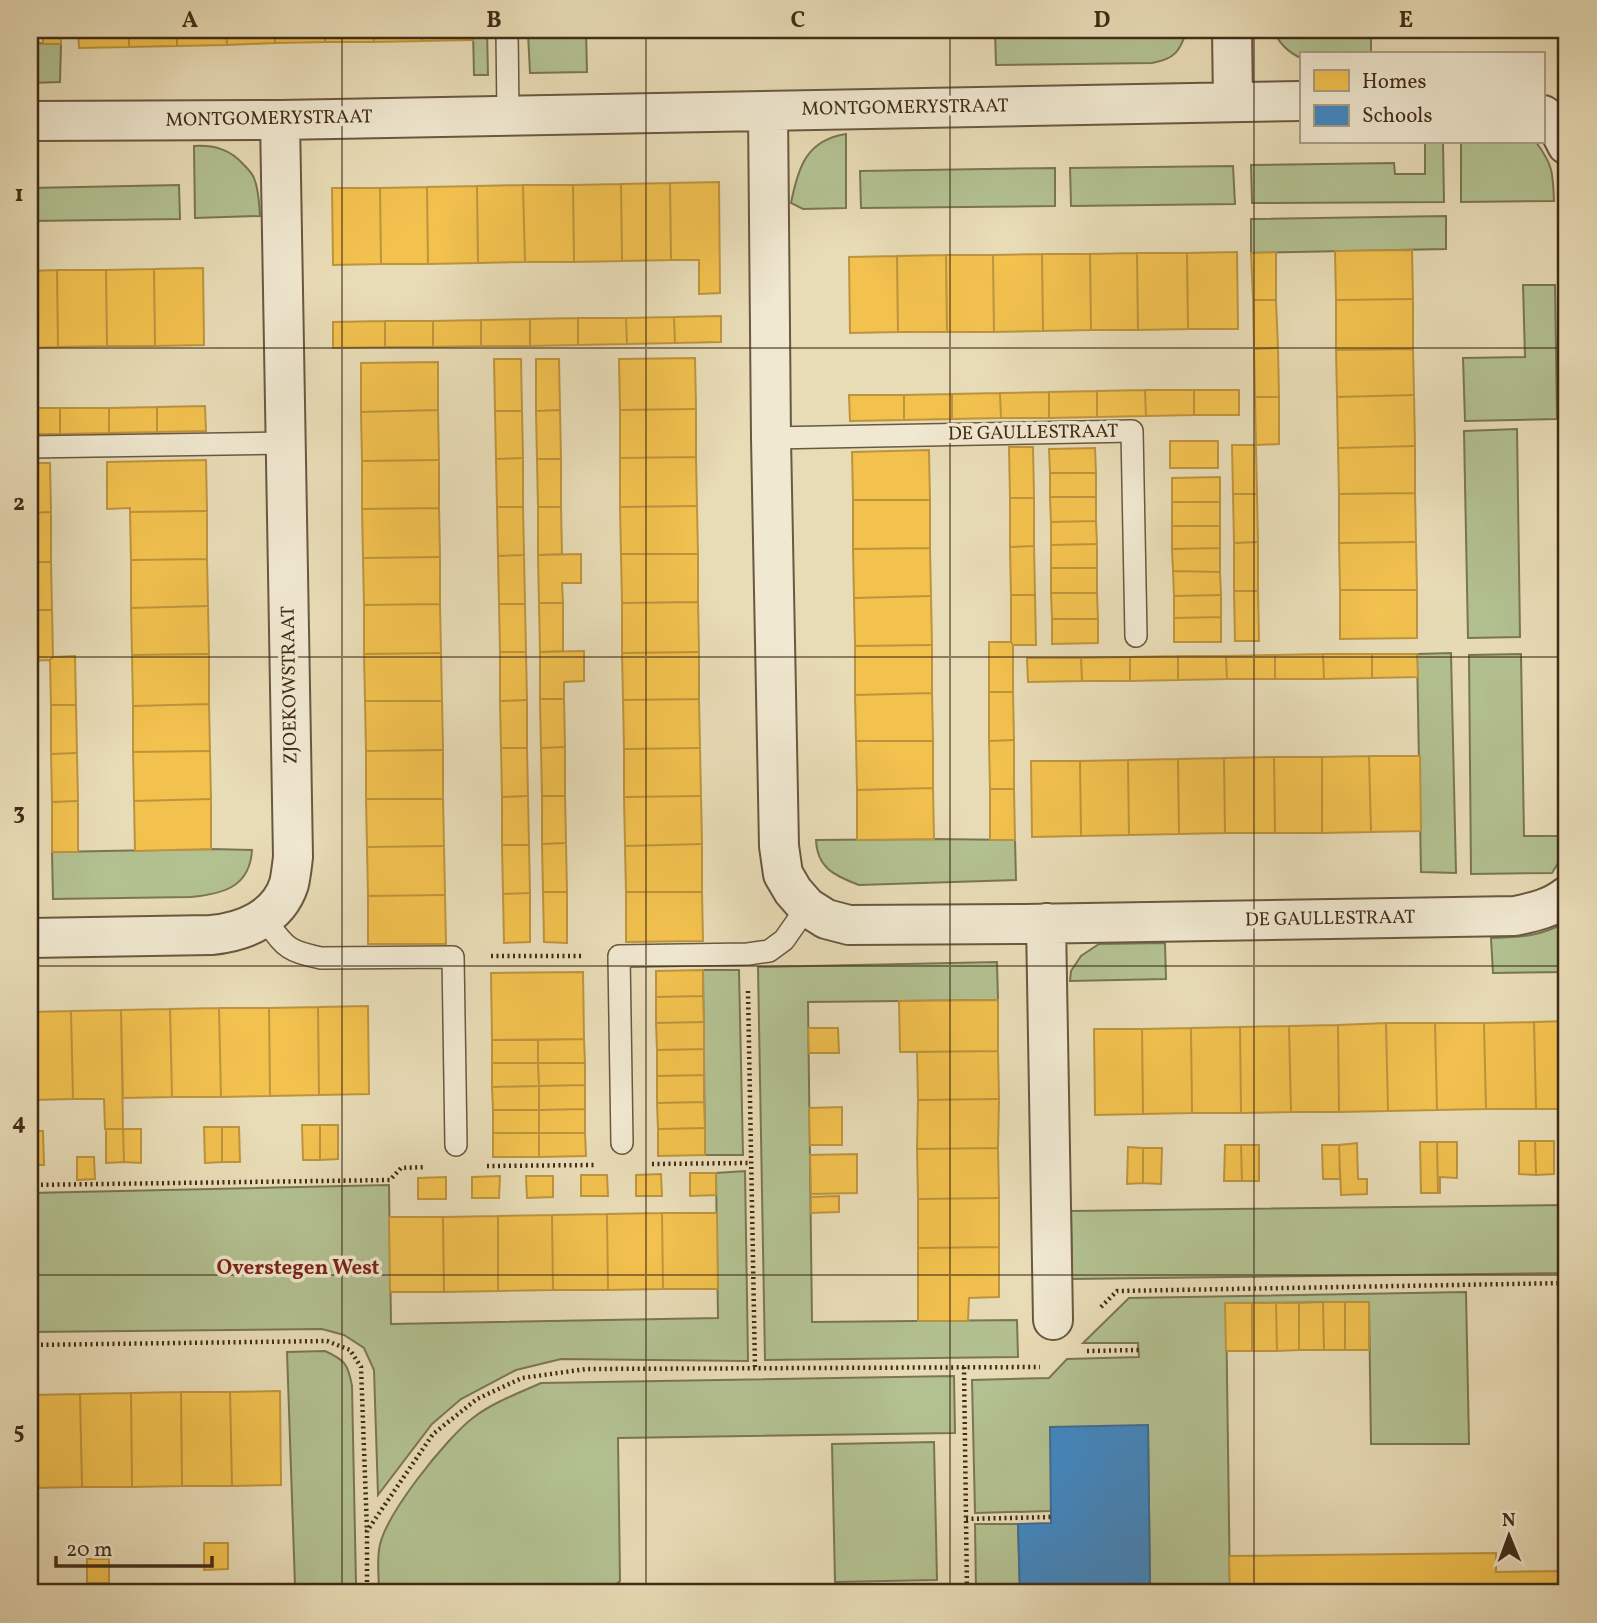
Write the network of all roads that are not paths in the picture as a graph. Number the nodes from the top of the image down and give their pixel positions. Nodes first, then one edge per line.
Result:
1 (507, 30) edge
2 (1232, 30) edge
3 (1300, 101) edge
4 (1233, 102) junction
5 (768, 111) junction
6 (508, 115) junction
7 (1544, 116) edge
8 (280, 120) junction
9 (30, 121) edge
10 (1567, 145) edge
11 (771, 438) junction
12 (285, 443) junction
13 (30, 447) edge
14 (1136, 636) dead end
15 (1567, 896) edge
16 (807, 907) junction
17 (264, 918) junction
18 (1046, 923) junction
19 (30, 938) edge
20 (622, 1143) dead end
21 (456, 1145) dead end
22 (1053, 1320) dead end

1 - 6 lane
2 - 4 street
3 - 4 street, MONTGOMERYSTRAAT
4 - 5 street, MONTGOMERYSTRAAT
5 - 6 street, MONTGOMERYSTRAAT
5 - 11 street, DE GAULLESTRAAT
6 - 8 street, MONTGOMERYSTRAAT
7 - 10 street
8 - 9 street, MONTGOMERYSTRAAT
8 - 12 street, ZJOEKOWSTRAAT
11 - 14 lane, DE GAULLESTRAAT
11 - 16 street, DE GAULLESTRAAT
12 - 13 lane
12 - 17 street, ZJOEKOWSTRAAT
15 - 18 street, DE GAULLESTRAAT
16 - 18 street, DE GAULLESTRAAT
16 - 20 lane
17 - 19 street, ZJOEKOWSTRAAT
17 - 21 lane
18 - 22 street

